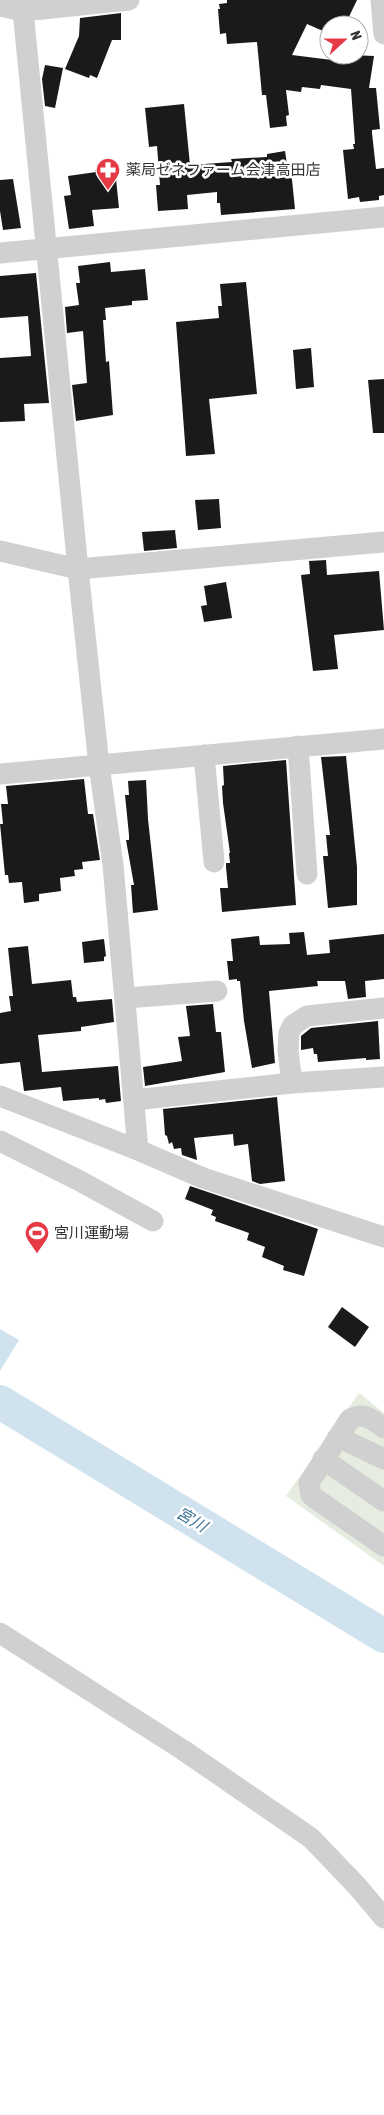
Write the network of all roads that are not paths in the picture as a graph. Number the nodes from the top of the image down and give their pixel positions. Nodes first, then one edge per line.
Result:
1 (129, 0) edge
2 (381, 0) edge
3 (0, 6) edge
4 (24, 6) edge
5 (384, 34) edge
6 (384, 216) edge
7 (47, 249) junction
8 (0, 253) edge
9 (384, 542) edge
10 (0, 551) edge
11 (78, 569) junction
12 (384, 739) edge
13 (298, 746) junction
14 (204, 755) junction
15 (99, 765) junction
16 (0, 774) edge
17 (214, 862) dead end
18 (307, 874) dead end
19 (217, 991) dead end
20 (126, 998) junction
21 (384, 1008) edge
22 (384, 1077) edge
23 (292, 1083) junction
24 (0, 1096) edge
25 (134, 1100) junction
26 (0, 1141) edge
27 (138, 1150) junction
28 (153, 1221) dead end
29 (384, 1237) edge
30 (384, 1428) edge
31 (338, 1436) junction
32 (384, 1458) edge
33 (323, 1460) junction
34 (384, 1500) edge
35 (384, 1544) edge
36 (0, 1633) edge
37 (384, 1918) edge

1 - 4 street
2 - 5 street
3 - 4 street
4 - 7 street
6 - 7 street
7 - 8 street
7 - 11 street
9 - 11 street
10 - 11 street
11 - 15 street
12 - 13 street
13 - 14 street
13 - 18 street
14 - 15 street
14 - 17 street
15 - 16 street
15 - 20 street
19 - 20 street
20 - 25 street
21 - 23 street
22 - 23 street
23 - 25 street
24 - 27 street
25 - 27 street
26 - 28 street
27 - 29 street
30 - 31 street
31 - 32 street
31 - 33 street
33 - 34 street
33 - 35 street
36 - 37 street

